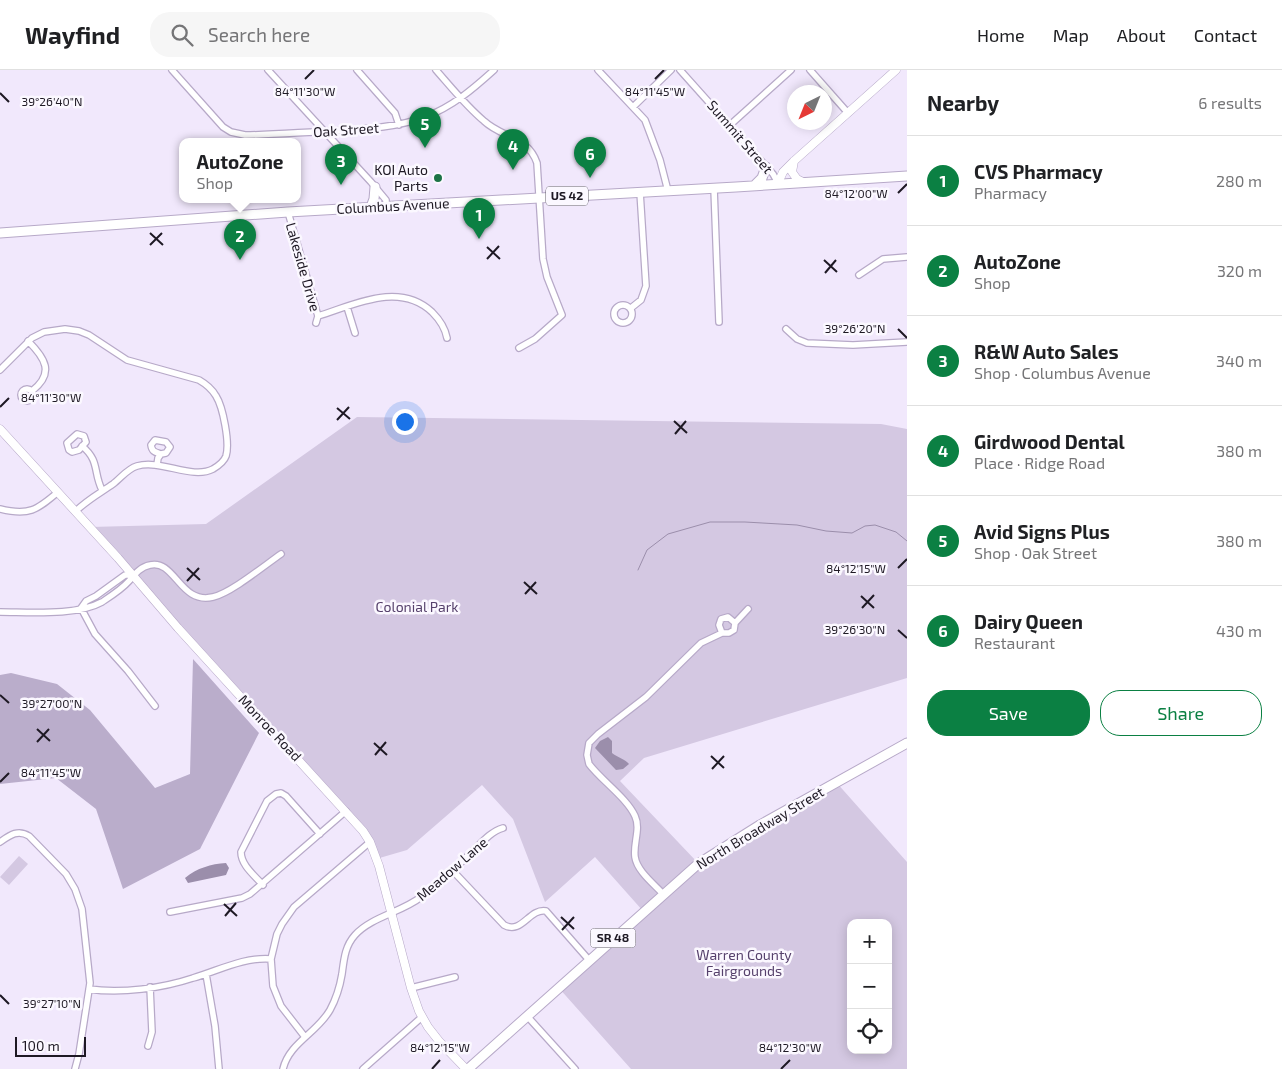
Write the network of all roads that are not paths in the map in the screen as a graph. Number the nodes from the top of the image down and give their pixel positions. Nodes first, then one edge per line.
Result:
1 (172, 70) edge
2 (268, 70) edge
3 (357, 70) edge
4 (436, 70) edge
5 (494, 70) edge
6 (598, 70) edge
7 (671, 70) edge
8 (680, 70) edge
9 (791, 70) edge
10 (810, 70) edge
11 (896, 70) edge
12 (462, 98) junction
13 (633, 107) junction
14 (848, 113) junction
15 (399, 125) junction
16 (730, 125) junction
17 (325, 131) junction
18 (794, 161) junction
19 (766, 166) junction
20 (907, 176) edge
21 (803, 182) junction
22 (778, 183) junction
23 (755, 185) junction
24 (375, 187) junction
25 (714, 188) junction
26 (668, 191) junction
27 (640, 192) junction
28 (540, 198) junction
29 (386, 206) junction
30 (370, 207) junction
31 (288, 212) junction
32 (0, 233) edge
33 (907, 257) edge
34 (859, 275) dead end
35 (347, 307) junction
36 (631, 308) dead end
37 (719, 322) dead end
38 (786, 329) dead end
39 (354, 333) dead end
40 (447, 338) dead end
41 (28, 341) junction
42 (907, 342) edge
43 (519, 348) dead end
44 (0, 370) edge
45 (32, 391) dead end
46 (0, 429) edge
47 (82, 446) dead end
48 (161, 454) dead end
49 (157, 465) junction
50 (102, 490) junction
51 (58, 492) junction
52 (0, 509) edge
53 (76, 511) junction
54 (281, 554) dead end
55 (133, 575) junction
56 (81, 608) junction
57 (748, 609) dead end
58 (0, 612) edge
59 (735, 623) junction
60 (722, 633) junction
61 (155, 706) dead end
62 (907, 743) edge
63 (346, 811) junction
64 (503, 828) dead end
65 (320, 834) junction
66 (0, 842) edge
67 (370, 842) junction
68 (452, 870) junction
69 (263, 885) junction
70 (663, 894) junction
71 (170, 912) dead end
72 (391, 914) junction
73 (271, 959) junction
74 (589, 960) junction
75 (206, 974) junction
76 (455, 977) dead end
77 (150, 987) junction
78 (411, 988) junction
79 (90, 989) junction
80 (422, 1016) junction
81 (527, 1016) junction
82 (306, 1037) junction
83 (148, 1046) dead end
84 (75, 1069) edge
85 (219, 1069) edge
86 (283, 1069) edge
87 (363, 1069) edge
88 (467, 1069) edge
89 (575, 1069) edge

1 - 17 street, Oak Street
2 - 17 street
3 - 15 street
4 - 12 street
5 - 12 street, Oak Street
6 - 13 street
7 - 13 street
8 - 16 street, Summit Street
9 - 16 street
10 - 14 street
11 - 14 street
12 - 15 street, Oak Street
12 - 28 street
13 - 26 street
14 - 18 street
15 - 17 street, Oak Street
16 - 19 street, Summit Street
17 - 24 street
18 - 21 street
18 - 22 street
19 - 22 street, Summit Street
19 - 23 main road
20 - 21 main road, Columbus Avenue / US 42
21 - 22 main road, Columbus Avenue / US 42
22 - 23 main road, Columbus Avenue / US 42
23 - 25 main road, Columbus Avenue / US 42
24 - 29 street
24 - 30 main road
25 - 26 main road, Columbus Avenue / US 42
25 - 37 street
26 - 27 main road, Columbus Avenue / US 42
27 - 28 main road, Columbus Avenue / US 42
27 - 36 street
28 - 29 main road, Columbus Avenue / US 42
28 - 43 street
29 - 30 main road, Columbus Avenue / US 42
30 - 31 main road, Columbus Avenue / US 42
31 - 32 main road, Columbus Avenue / US 42
31 - 35 street, Lakeside Drive
33 - 34 street
35 - 39 street
35 - 40 street
38 - 42 street
41 - 44 street
41 - 45 street
41 - 49 street
46 - 51 street, Monroe Road
47 - 50 street
48 - 49 street
49 - 50 street
50 - 53 street
51 - 52 street
51 - 53 street, Monroe Road
53 - 55 street, Monroe Road
54 - 55 street
55 - 56 street
55 - 63 street, Monroe Road
56 - 58 street
56 - 61 street
57 - 59 street
59 - 60 street
59 - 60 street
60 - 70 street
62 - 70 main road, North Broadway Street / SR 48
63 - 65 street
63 - 67 street, Monroe Road
64 - 68 street, Meadow Lane
65 - 69 street
65 - 69 street
66 - 79 street
67 - 72 street, Monroe Road
67 - 73 street
68 - 72 street, Meadow Lane
68 - 74 street
69 - 71 street
70 - 74 main road, North Broadway Street / SR 48
72 - 78 street, Monroe Road
72 - 82 street, Meadow Lane
73 - 75 street
73 - 82 street
74 - 81 main road, North Broadway Street / SR 48
75 - 77 street
75 - 85 street
76 - 78 street
77 - 79 street
77 - 83 street
78 - 80 street, Monroe Road
79 - 84 street
80 - 87 street
80 - 88 street, Monroe Road
81 - 88 main road, North Broadway Street / SR 48
81 - 89 street
82 - 86 street, Meadow Lane

